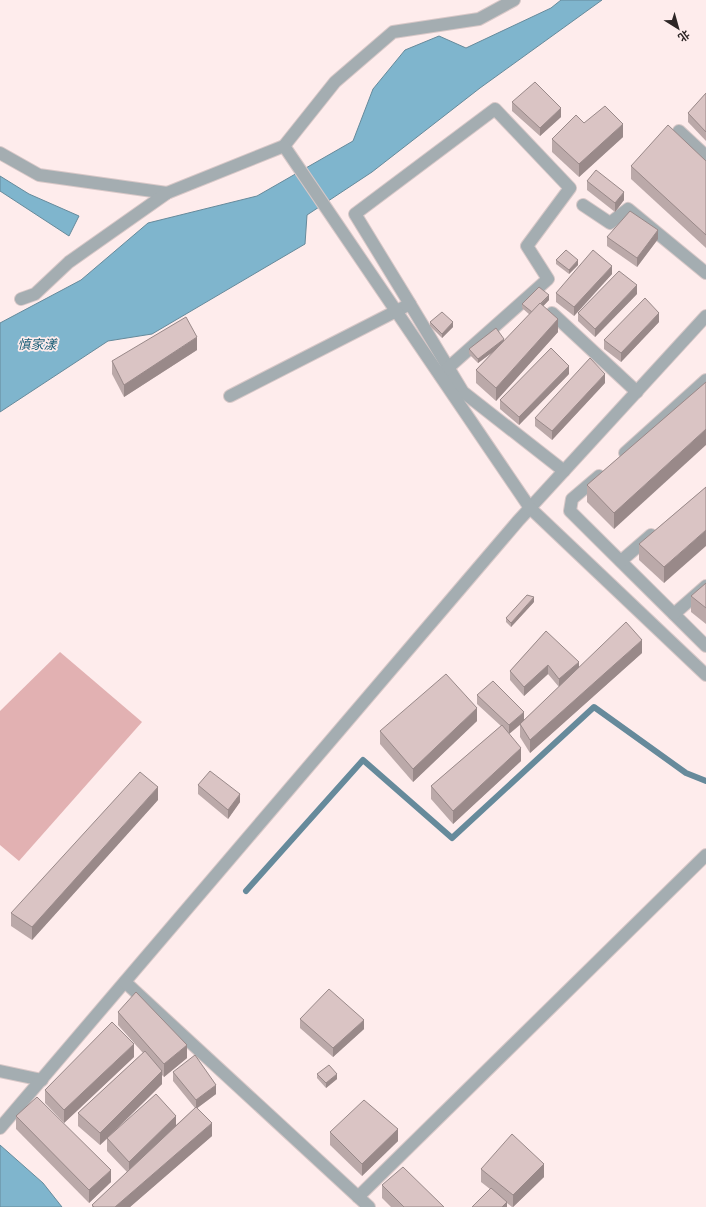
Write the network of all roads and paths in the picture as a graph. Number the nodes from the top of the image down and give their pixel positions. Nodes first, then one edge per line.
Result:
1 (514, 0) edge
2 (679, 131) dead end
3 (284, 146) junction
4 (0, 153) edge
5 (706, 156) edge
6 (166, 193) junction
7 (583, 205) dead end
8 (706, 273) edge
9 (21, 299) dead end
10 (410, 304) junction
11 (396, 312) junction
12 (552, 313) edge
13 (706, 316) edge
14 (444, 371) junction
15 (706, 380) edge
16 (636, 392) junction
17 (230, 396) dead end
18 (619, 458) edge
19 (607, 468) edge
20 (564, 471) junction
21 (530, 508) junction
22 (660, 526) edge
23 (621, 561) junction
24 (706, 586) edge
25 (674, 614) junction
26 (706, 646) edge
27 (706, 675) edge
28 (706, 855) edge
29 (125, 982) junction
30 (0, 1071) edge
31 (42, 1080) junction
32 (2, 1126) edge
33 (358, 1197) junction
34 (369, 1207) edge

1 - 3 street
2 - 5 street
3 - 6 street
3 - 11 street
4 - 6 street
6 - 9 street
7 - 8 street
10 - 11 street
10 - 14 street
10 - 14 street
11 - 14 street
11 - 17 street
12 - 16 street
13 - 16 street
14 - 20 street
14 - 21 street
15 - 18 street
16 - 20 street
19 - 23 street
20 - 21 street
21 - 27 street
21 - 29 street
22 - 23 street
23 - 25 street
24 - 25 street
25 - 26 street
28 - 33 street
29 - 31 street
29 - 33 street
30 - 31 street
31 - 32 street
33 - 34 street

